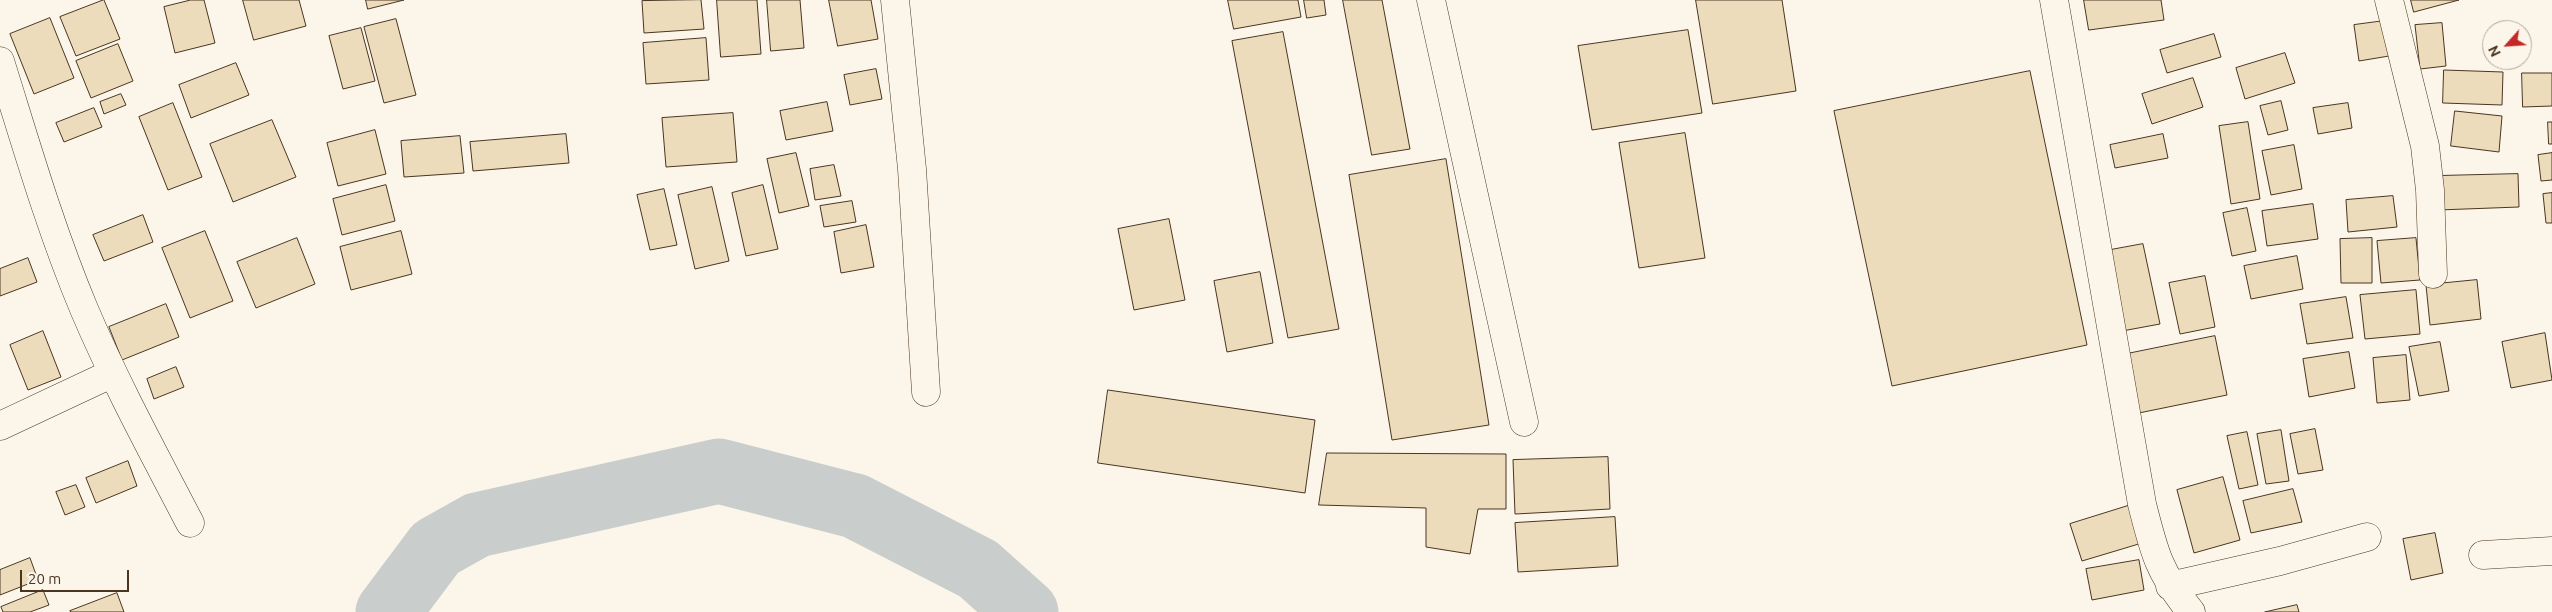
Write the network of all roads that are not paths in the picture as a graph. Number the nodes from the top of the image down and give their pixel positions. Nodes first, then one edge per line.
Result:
1 (895, 0) edge
2 (1431, 0) edge
3 (2054, 0) edge
4 (2389, 0) edge
5 (0, 61) edge
6 (2433, 274) dead end
7 (113, 373) junction
8 (926, 392) dead end
9 (1524, 422) dead end
10 (0, 426) edge
11 (190, 523) dead end
12 (2367, 537) dead end
13 (2552, 551) edge
14 (2483, 555) dead end
15 (2170, 586) junction
16 (2191, 612) edge

1 - 8 street
2 - 9 street
3 - 15 street
4 - 6 street
5 - 7 street
7 - 10 street
7 - 11 street
12 - 15 street
13 - 14 street
15 - 16 street

